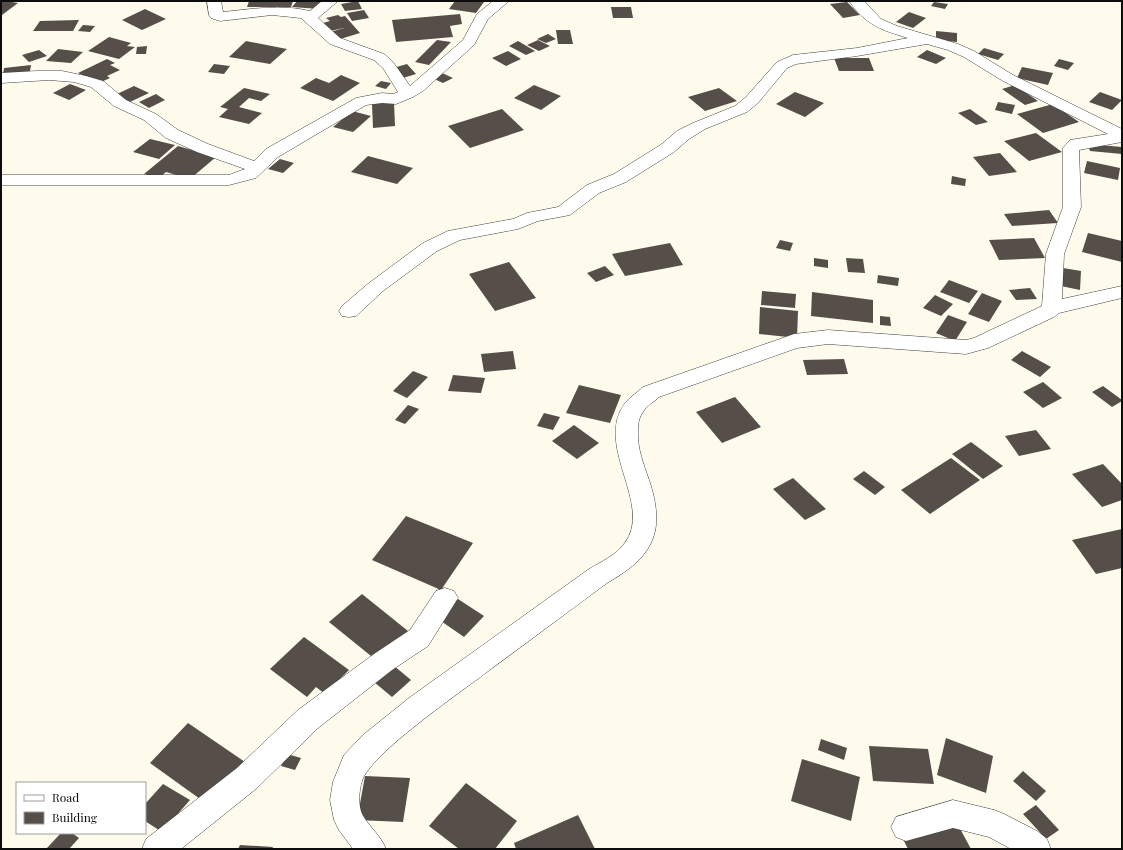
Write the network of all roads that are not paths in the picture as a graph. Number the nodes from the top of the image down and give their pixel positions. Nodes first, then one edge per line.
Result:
1 (214, 1) edge
2 (331, 1) edge
3 (502, 1) edge
4 (856, 1) edge
5 (310, 18) junction
6 (926, 40) junction
7 (1, 78) edge
8 (407, 94) junction
9 (1122, 136) edge
10 (257, 168) junction
11 (1, 180) edge
12 (1122, 292) edge
13 (1052, 308) junction
14 (349, 311) dead end
15 (445, 598) dead end
16 (906, 827) dead end
17 (158, 849) edge
18 (371, 849) edge
19 (1036, 849) edge

1 - 5 street
2 - 5 street
3 - 8 street
4 - 6 street
5 - 8 street
6 - 9 street
6 - 14 street
7 - 10 street
8 - 10 street
9 - 13 street
10 - 11 street
12 - 13 street
13 - 18 street
15 - 17 street
16 - 19 street

